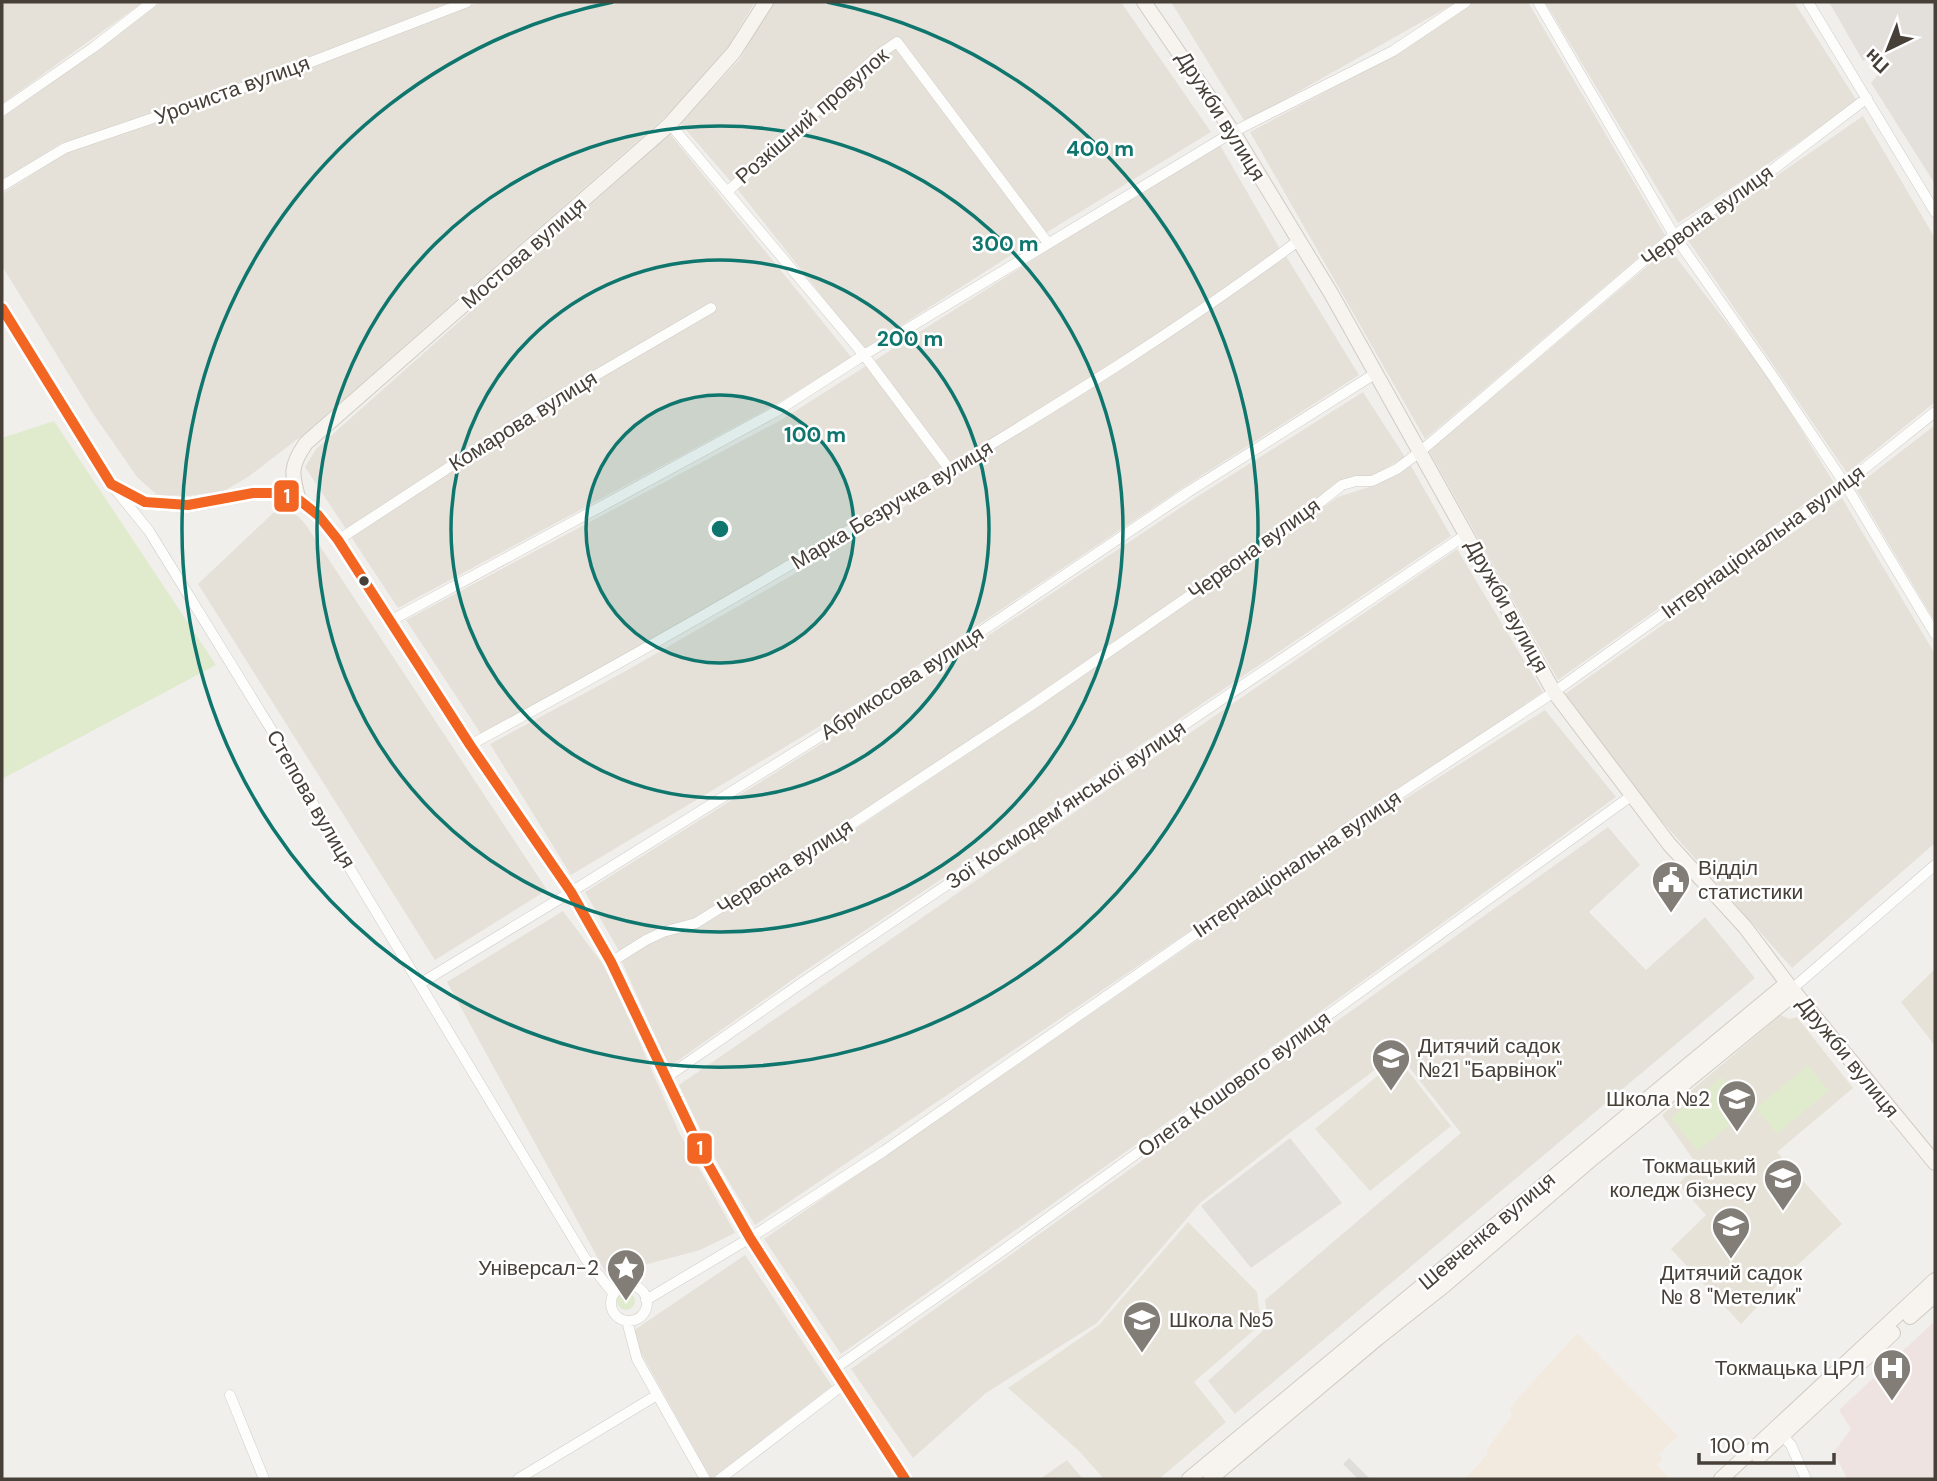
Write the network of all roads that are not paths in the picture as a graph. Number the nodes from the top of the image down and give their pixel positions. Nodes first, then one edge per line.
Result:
1 (152, 2) edge
2 (467, 2) edge
3 (765, 2) edge
4 (1144, 2) edge
5 (1466, 2) edge
6 (1538, 2) edge
7 (1808, 2) edge
8 (1867, 98) junction
9 (2, 111) edge
10 (670, 124) junction
11 (1233, 132) junction
12 (2, 187) edge
13 (728, 191) junction
14 (1935, 212) edge
15 (1674, 235) junction
16 (1298, 241) junction
17 (1048, 243) junction
18 (2, 308) edge
19 (710, 308) dead end
20 (864, 355) junction
21 (1376, 373) junction
22 (1935, 412) edge
23 (1421, 451) junction
24 (950, 470) junction
25 (111, 484) junction
26 (1845, 484) junction
27 (299, 500) junction
28 (1467, 534) junction
29 (338, 540) junction
30 (390, 621) junction
31 (1935, 634) edge
32 (1554, 692) junction
33 (470, 746) junction
34 (1631, 796) junction
35 (1935, 864) edge
36 (571, 892) junction
37 (611, 962) junction
38 (421, 983) junction
39 (1791, 988) junction
40 (667, 1077) junction
41 (1935, 1163) edge
42 (750, 1238) junction
43 (1935, 1280) edge
44 (614, 1294) junction
45 (1935, 1295) edge
46 (646, 1300) junction
47 (627, 1321) junction
48 (834, 1369) junction
49 (844, 1384) junction
50 (230, 1395) dead end
51 (657, 1395) junction
52 (1292, 1404) junction
53 (1783, 1436) junction
54 (1727, 1478) edge
55 (264, 1479) edge
56 (518, 1479) edge
57 (705, 1479) edge
58 (720, 1479) edge
59 (905, 1479) edge
60 (1189, 1479) edge
61 (1210, 1479) edge
62 (1806, 1479) edge

1 - 9 street
2 - 12 street, Урочиста вулиця
3 - 10 street, Мостова вулиця
4 - 11 street, Дружби вулиця
5 - 11 street
6 - 15 street
7 - 8 street
8 - 14 street
8 - 15 street, Червона вулиця
10 - 13 street, Розкішний провулок
10 - 27 street, Мостова вулиця
11 - 16 street, Дружби вулиця
11 - 17 street
13 - 17 street, Розкішний провулок
13 - 20 street, Розкішний провулок
15 - 23 street, Червона вулиця
15 - 26 street
16 - 21 street, Дружби вулиця
16 - 24 street, Марка Безручка вулиця
17 - 20 street
18 - 25 street, Степова вулиця
19 - 29 street, Комарова вулиця
20 - 24 street, Розкішний провулок
20 - 30 street
21 - 23 street, Дружби вулиця
21 - 36 street, Абрикосова вулиця
22 - 26 street, Інтернаціональна вулиця
23 - 28 street, Дружби вулиця
23 - 37 street, Червона вулиця
24 - 33 street, Марка Безручка вулиця
25 - 27 street
25 - 38 street, Степова вулиця
26 - 31 street
26 - 32 street, Інтернаціональна вулиця
27 - 29 street
28 - 32 street, Дружби вулиця
28 - 40 street, Зої Космодем’янської вулиця
29 - 30 street
30 - 33 street
32 - 34 street, Дружби вулиця
32 - 42 street, Інтернаціональна вулиця
33 - 36 street
34 - 39 street, Дружби вулиця
34 - 48 street, Олега Кошового вулиця
35 - 39 street, Шевченка вулиця
36 - 37 street
36 - 38 street, Абрикосова вулиця
37 - 40 street
38 - 44 street, Степова вулиця
39 - 41 street, Дружби вулиця
39 - 52 street, Шевченка вулиця
40 - 42 street
42 - 46 street, Інтернаціональна вулиця
42 - 48 street
43 - 54 street
44 - 46 street
44 - 47 street
45 - 53 street
46 - 47 street
47 - 51 street
48 - 49 street
49 - 58 street
49 - 59 street
50 - 55 street
51 - 56 street
51 - 57 street
52 - 60 street, Шевченка вулиця
52 - 61 street, Шевченка вулиця
53 - 54 street
53 - 62 street

